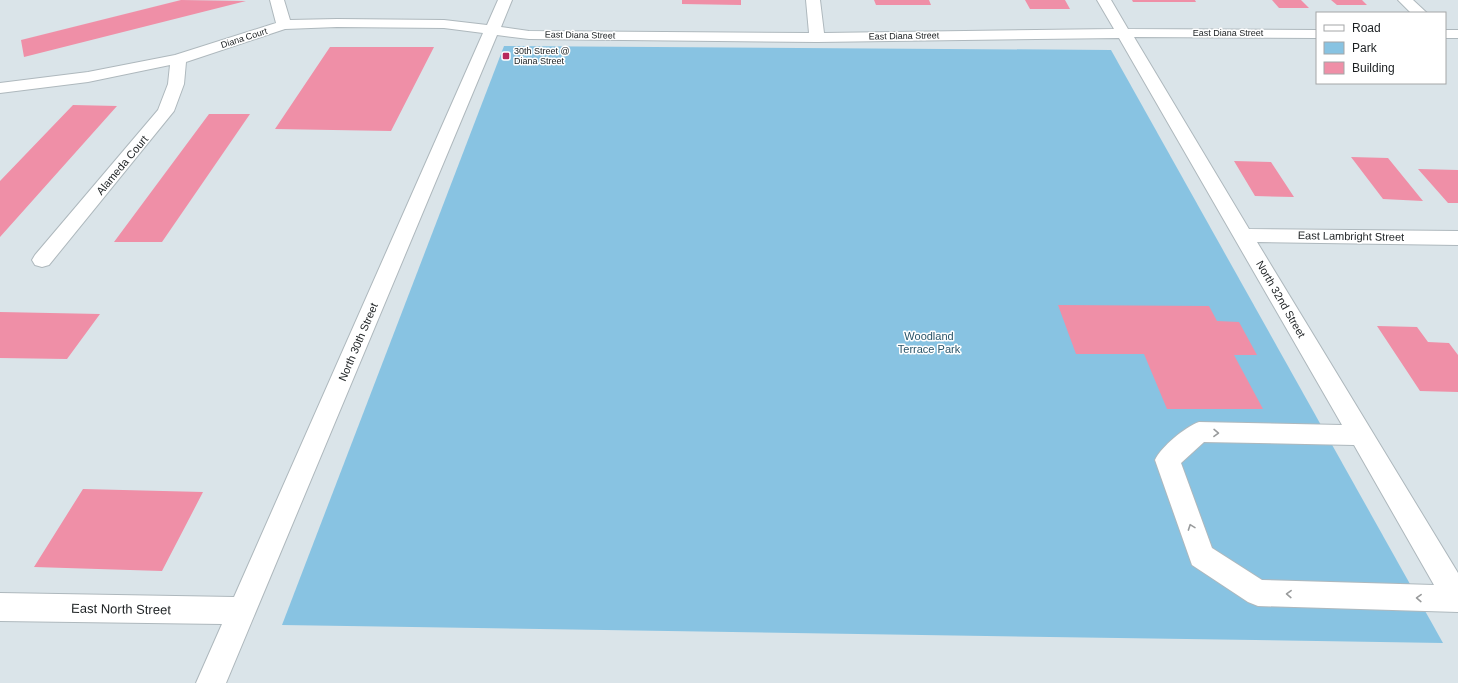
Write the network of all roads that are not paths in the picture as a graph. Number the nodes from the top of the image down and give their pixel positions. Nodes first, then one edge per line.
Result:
1 (277, 0) edge
2 (505, 0) edge
3 (813, 0) edge
4 (1104, 0) edge
5 (1406, 0) edge
6 (1419, 12) edge
7 (284, 25) junction
8 (492, 29) junction
9 (1124, 33) junction
10 (1316, 34) edge
11 (1446, 34) edge
12 (1458, 34) edge
13 (817, 38) junction
14 (178, 59) junction
15 (0, 88) edge
16 (1244, 235) junction
17 (1458, 238) edge
18 (42, 260) dead end
19 (1362, 435) junction
20 (1458, 599) edge
21 (0, 607) edge
22 (241, 611) junction
23 (210, 683) edge

1 - 7 street
2 - 8 street, North 30th Street
3 - 13 street
4 - 9 street, North 32nd Street
5 - 6 street
7 - 8 street, Diana Court
7 - 14 street, Diana Court
8 - 13 street, East Diana Street
8 - 22 street, North 30th Street
9 - 10 street, East Diana Street
9 - 13 street, East Diana Street
9 - 16 street, North 32nd Street
11 - 12 street
14 - 15 street, Diana Court
14 - 18 street, Alameda Court
16 - 17 street, East Lambright Street
16 - 19 street, North 32nd Street
19 - 20 street, North 32nd Street
20 -> 19 street
21 - 22 street, East North Street
22 - 23 street, North 30th Street

